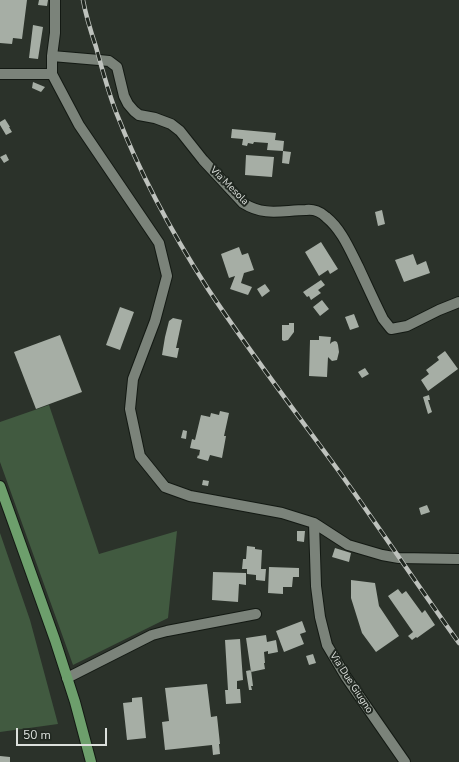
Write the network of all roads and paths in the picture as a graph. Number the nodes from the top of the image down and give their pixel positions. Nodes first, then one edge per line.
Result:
1 (56, 0) edge
2 (52, 56) junction
3 (0, 74) edge
4 (52, 74) junction
5 (459, 302) edge
6 (0, 486) edge
7 (314, 523) junction
8 (459, 559) edge
9 (256, 614) dead end
10 (67, 678) junction
11 (91, 762) edge
12 (405, 762) edge

1 - 2 street
2 - 4 street
2 - 5 street, Via Mesola
3 - 4 street
4 - 7 street
6 - 10 main road
7 - 8 street
7 - 12 street, Via Due Giugno
9 - 10 street
10 - 11 main road

